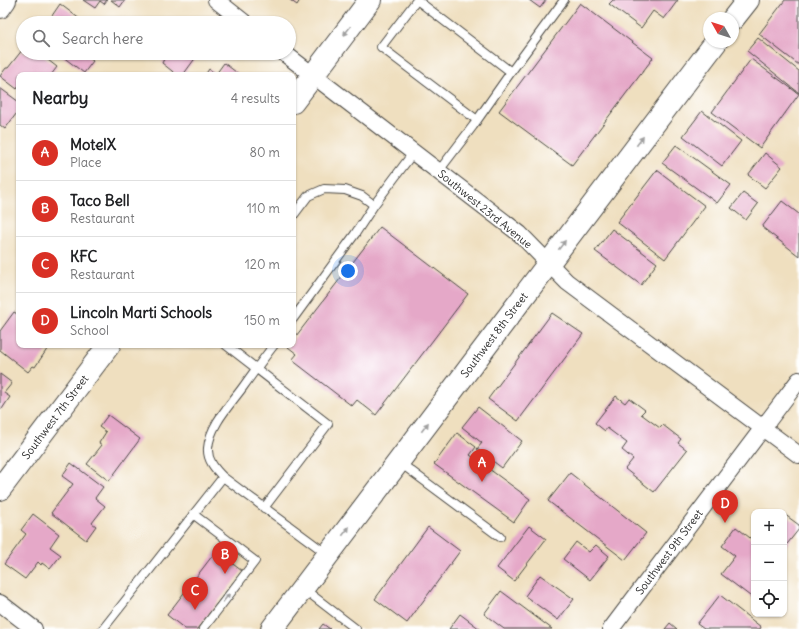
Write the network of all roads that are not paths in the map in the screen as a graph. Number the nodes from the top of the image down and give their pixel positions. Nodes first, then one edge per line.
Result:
1 (5, 0) edge
2 (216, 0) edge
3 (370, 0) edge
4 (417, 0) edge
5 (564, 0) edge
6 (748, 0) edge
7 (0, 7) edge
8 (739, 12) edge
9 (236, 16) edge
10 (711, 48) edge
11 (293, 60) edge
12 (511, 72) junction
13 (313, 76) junction
14 (296, 98) edge
15 (477, 120) junction
16 (413, 153) junction
17 (438, 172) junction
18 (374, 205) junction
19 (296, 212) edge
20 (549, 263) junction
21 (296, 315) edge
22 (107, 348) edge
23 (230, 348) edge
24 (272, 348) edge
25 (257, 368) junction
26 (799, 380) edge
27 (763, 428) junction
28 (799, 455) edge
29 (399, 461) junction
30 (223, 477) junction
31 (0, 489) edge
32 (264, 508) junction
33 (193, 514) junction
34 (500, 537) dead end
35 (328, 555) junction
36 (303, 589) junction
37 (0, 603) edge
38 (106, 627) edge
39 (34, 629) edge
40 (203, 629) edge
41 (272, 629) edge
42 (356, 629) edge
43 (611, 629) edge

1 - 7 main road
2 - 9 street
3 -> 13 main road
4 - 12 lane
4 - 15 lane
5 - 12 lane
6 - 8 main road
20 -> 10 main road, Southwest 8th Street
11 - 13 street, Southwest 23rd Avenue
12 - 15 lane
13 - 14 main road
13 - 16 street, Southwest 23rd Avenue
15 - 17 lane
16 - 17 street, Southwest 23rd Avenue
16 - 18 lane
17 - 20 street, Southwest 23rd Avenue
18 - 19 lane
18 - 21 lane
20 - 27 street, Southwest 23rd Avenue
29 -> 20 main road, Southwest 8th Street
22 - 31 main road, Southwest 7th Street
23 - 25 lane
24 - 25 lane
25 - 30 lane
25 - 32 lane
26 - 27 street, Southwest 9th Street
27 - 28 street, Southwest 23rd Avenue
27 - 43 street, Southwest 9th Street
29 - 34 lane
35 -> 29 main road, Southwest 8th Street
30 - 32 lane
30 - 33 lane
32 - 35 lane
33 - 38 lane
40 -> 33 lane
35 - 36 main road, Southwest 8th Street
36 - 41 main road, Southwest 8th Street
36 - 42 lane
37 - 39 street

